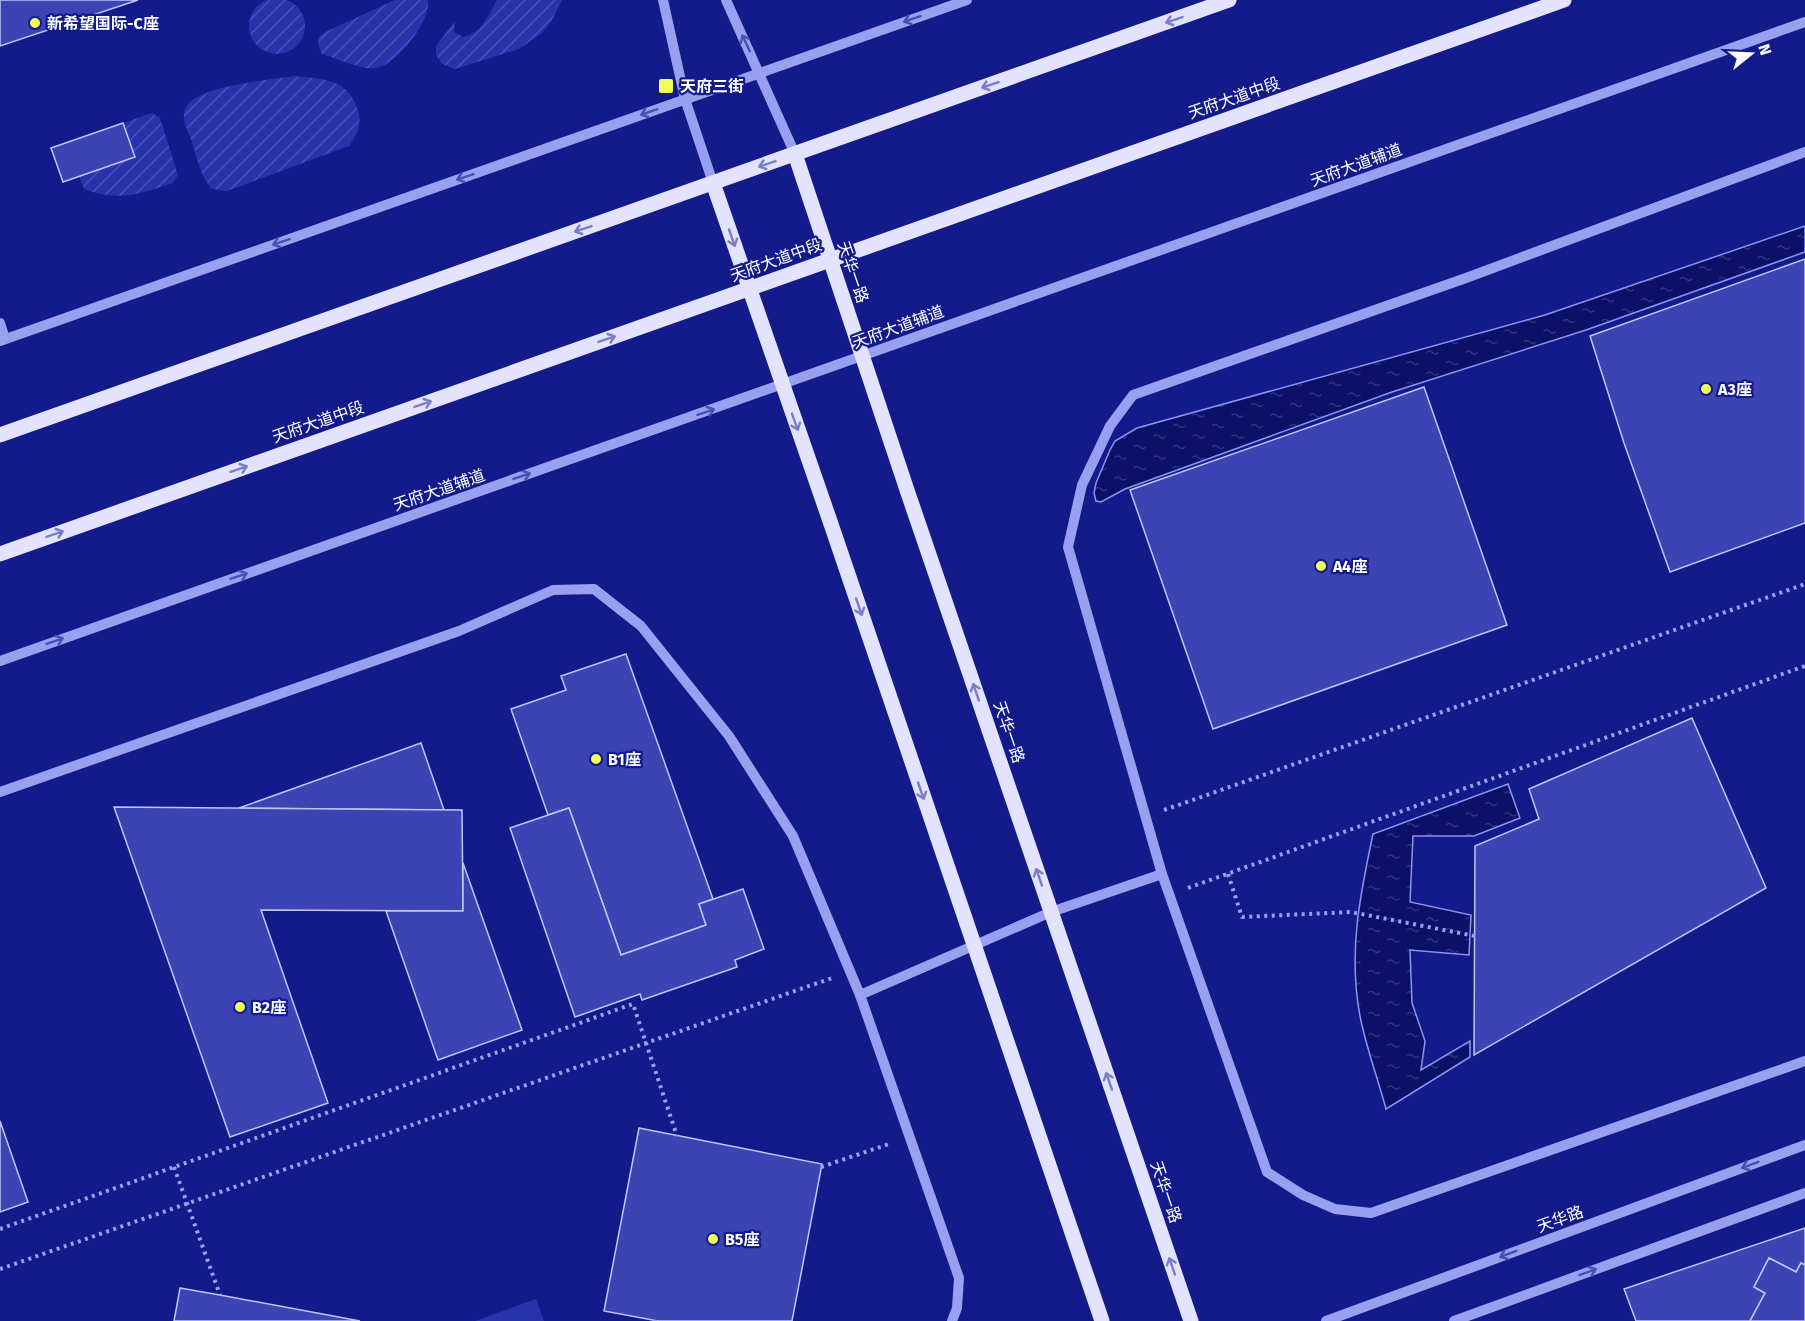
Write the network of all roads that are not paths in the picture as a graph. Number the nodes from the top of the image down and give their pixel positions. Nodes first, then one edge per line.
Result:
1 (663, 0) edge
2 (726, 0) edge
3 (968, 0) edge
4 (1229, 0) edge
5 (1564, 0) edge
6 (1805, 22) edge
7 (760, 73) junction
8 (685, 99) junction
9 (1805, 152) edge
10 (795, 154) junction
11 (713, 183) junction
12 (830, 260) junction
13 (749, 290) junction
14 (0, 323) edge
15 (3, 340) edge
16 (863, 356) junction
17 (782, 385) junction
18 (0, 435) edge
19 (0, 554) edge
20 (0, 661) edge
21 (0, 792) edge
22 (1162, 874) junction
23 (1051, 912) junction
24 (974, 946) junction
25 (860, 995) junction
26 (1805, 1061) edge
27 (1805, 1145) edge
28 (1805, 1193) edge
29 (952, 1321) edge
30 (1102, 1321) edge
31 (1191, 1321) edge
32 (1326, 1321) edge
33 (1454, 1321) edge

1 - 8 street
7 -> 2 street
3 -> 7 street
4 -> 10 main road
5 - 12 main road, 天府大道中段
6 - 16 street, 天府大道辅道
7 - 8 street
7 - 10 street
8 - 11 street
8 -> 15 street
9 - 22 street
10 -> 11 main road
10 - 12 main road, 天华一路
11 -> 13 main road
11 -> 18 main road
12 - 13 main road, 天府大道中段
12 - 16 main road, 天华一路
13 - 17 main road
19 -> 13 main road, 天府大道中段
14 - 15 street
16 - 17 street, 天府大道辅道
23 -> 16 main road, 天华一路
20 -> 17 street, 天府大道辅道
17 -> 24 main road
21 - 25 street
22 - 23 street
22 - 26 street
23 - 24 street
31 -> 23 main road, 天华一路
24 - 25 street
24 - 30 main road
25 - 29 street
27 -> 32 street, 天华路
33 -> 28 street

